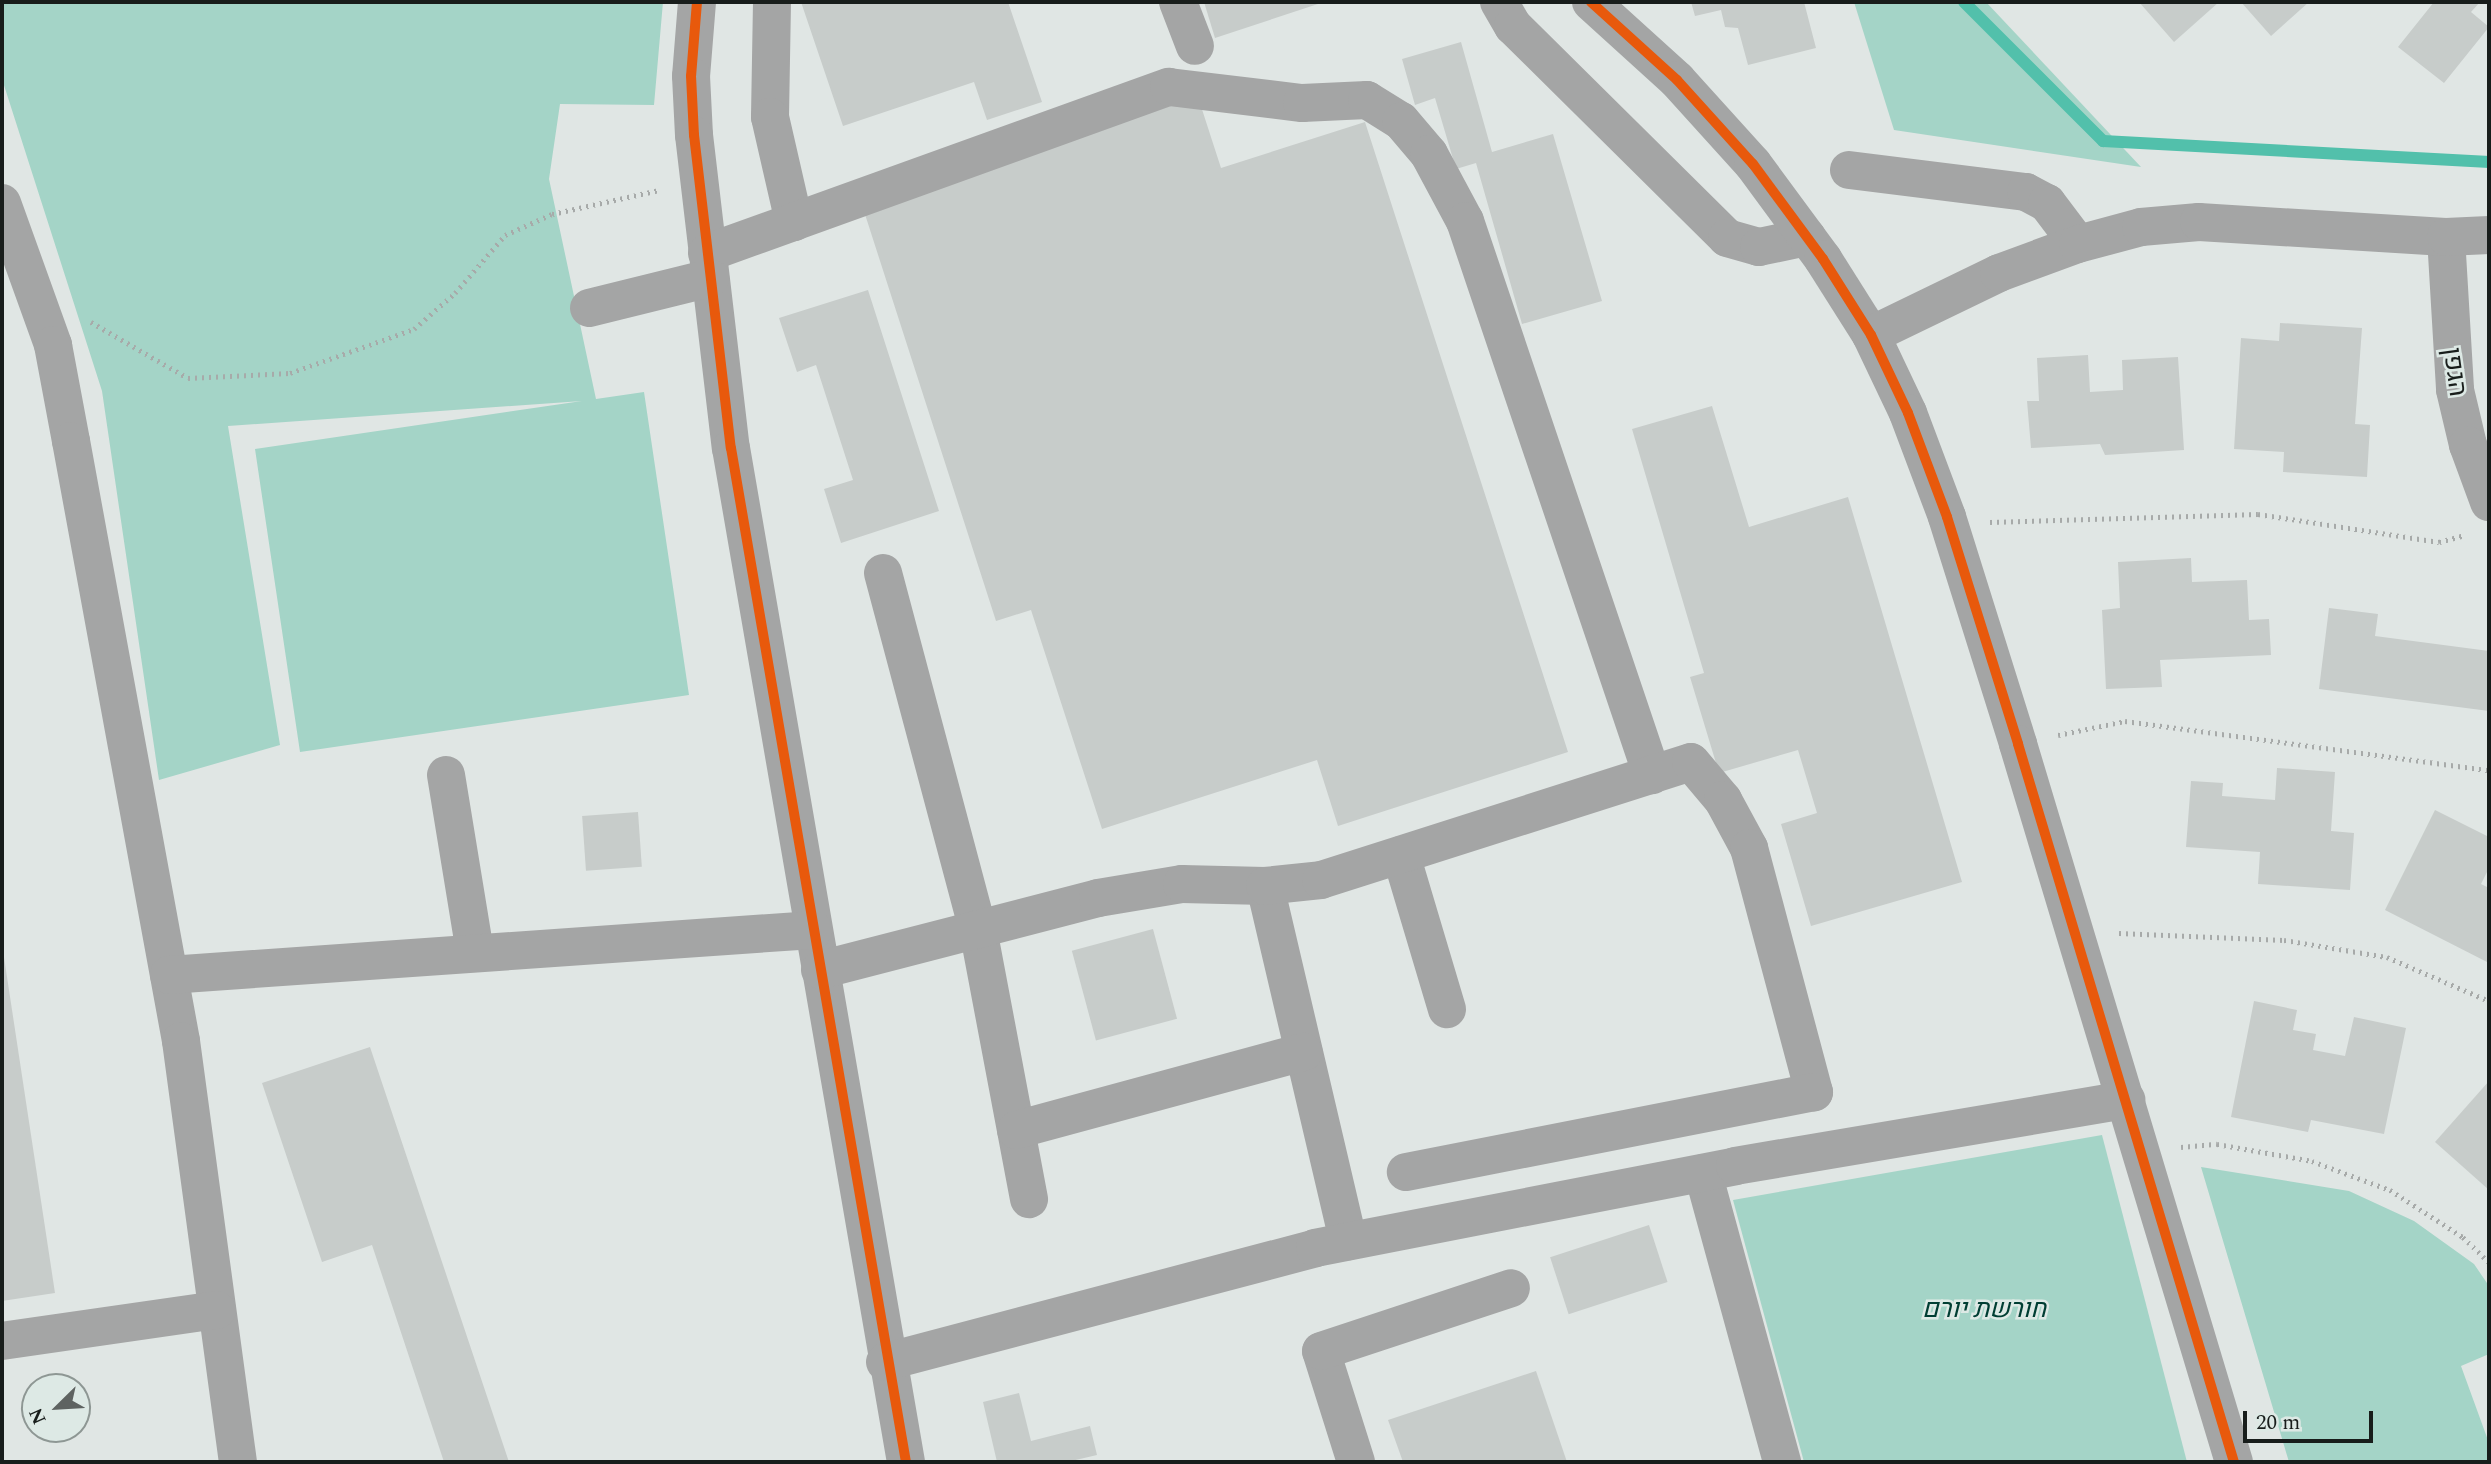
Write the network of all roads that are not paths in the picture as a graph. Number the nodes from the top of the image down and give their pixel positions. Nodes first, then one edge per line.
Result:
1 (697, 2) edge
2 (772, 2) edge
3 (1178, 2) edge
4 (1499, 2) edge
5 (1591, 2) edge
6 (1195, 46) dead end
7 (1849, 170) dead end
8 (2, 204) edge
9 (794, 222) junction
10 (2489, 235) edge
11 (1807, 237) junction
12 (2446, 237) junction
13 (2078, 244) junction
14 (708, 265) junction
15 (589, 308) dead end
16 (1871, 334) junction
17 (2483, 517) edge
18 (883, 573) dead end
19 (446, 775) dead end
20 (1652, 775) junction
21 (1401, 855) junction
22 (1265, 886) junction
23 (978, 929) junction
24 (813, 930) junction
25 (475, 953) junction
26 (820, 970) junction
27 (169, 975) junction
28 (1447, 1009) dead end
29 (1304, 1052) junction
30 (2126, 1100) junction
31 (1016, 1130) junction
32 (1406, 1172) dead end
33 (1703, 1172) junction
34 (1029, 1199) dead end
35 (1348, 1241) junction
36 (1511, 1288) dead end
37 (217, 1310) junction
38 (2, 1341) edge
39 (886, 1362) junction
40 (238, 1462) edge
41 (906, 1462) edge
42 (1356, 1462) edge
43 (1782, 1462) edge
44 (2234, 1462) edge

1 - 14 street
2 - 9 street
3 - 6 street
4 - 11 street
5 - 11 street
7 - 13 street
8 - 27 street
9 - 14 street
9 - 20 street
10 - 12 street
11 - 16 street
12 - 13 street
12 - 17 street, הגפן
13 - 16 street
14 - 15 street
14 - 24 street
16 - 30 street
18 - 23 street
19 - 25 street
20 - 21 street
20 - 32 street
21 - 22 street
21 - 28 street
22 - 23 street
22 - 29 street
23 - 26 street
23 - 31 street
24 - 25 street
24 - 26 street
25 - 27 street
26 - 39 street
27 - 37 street
29 - 31 street
29 - 35 street
30 - 33 street
30 - 44 street
31 - 34 street
33 - 35 street
33 - 43 street
35 - 39 street
36 - 42 street
37 - 38 street
37 - 40 street
39 - 41 street

